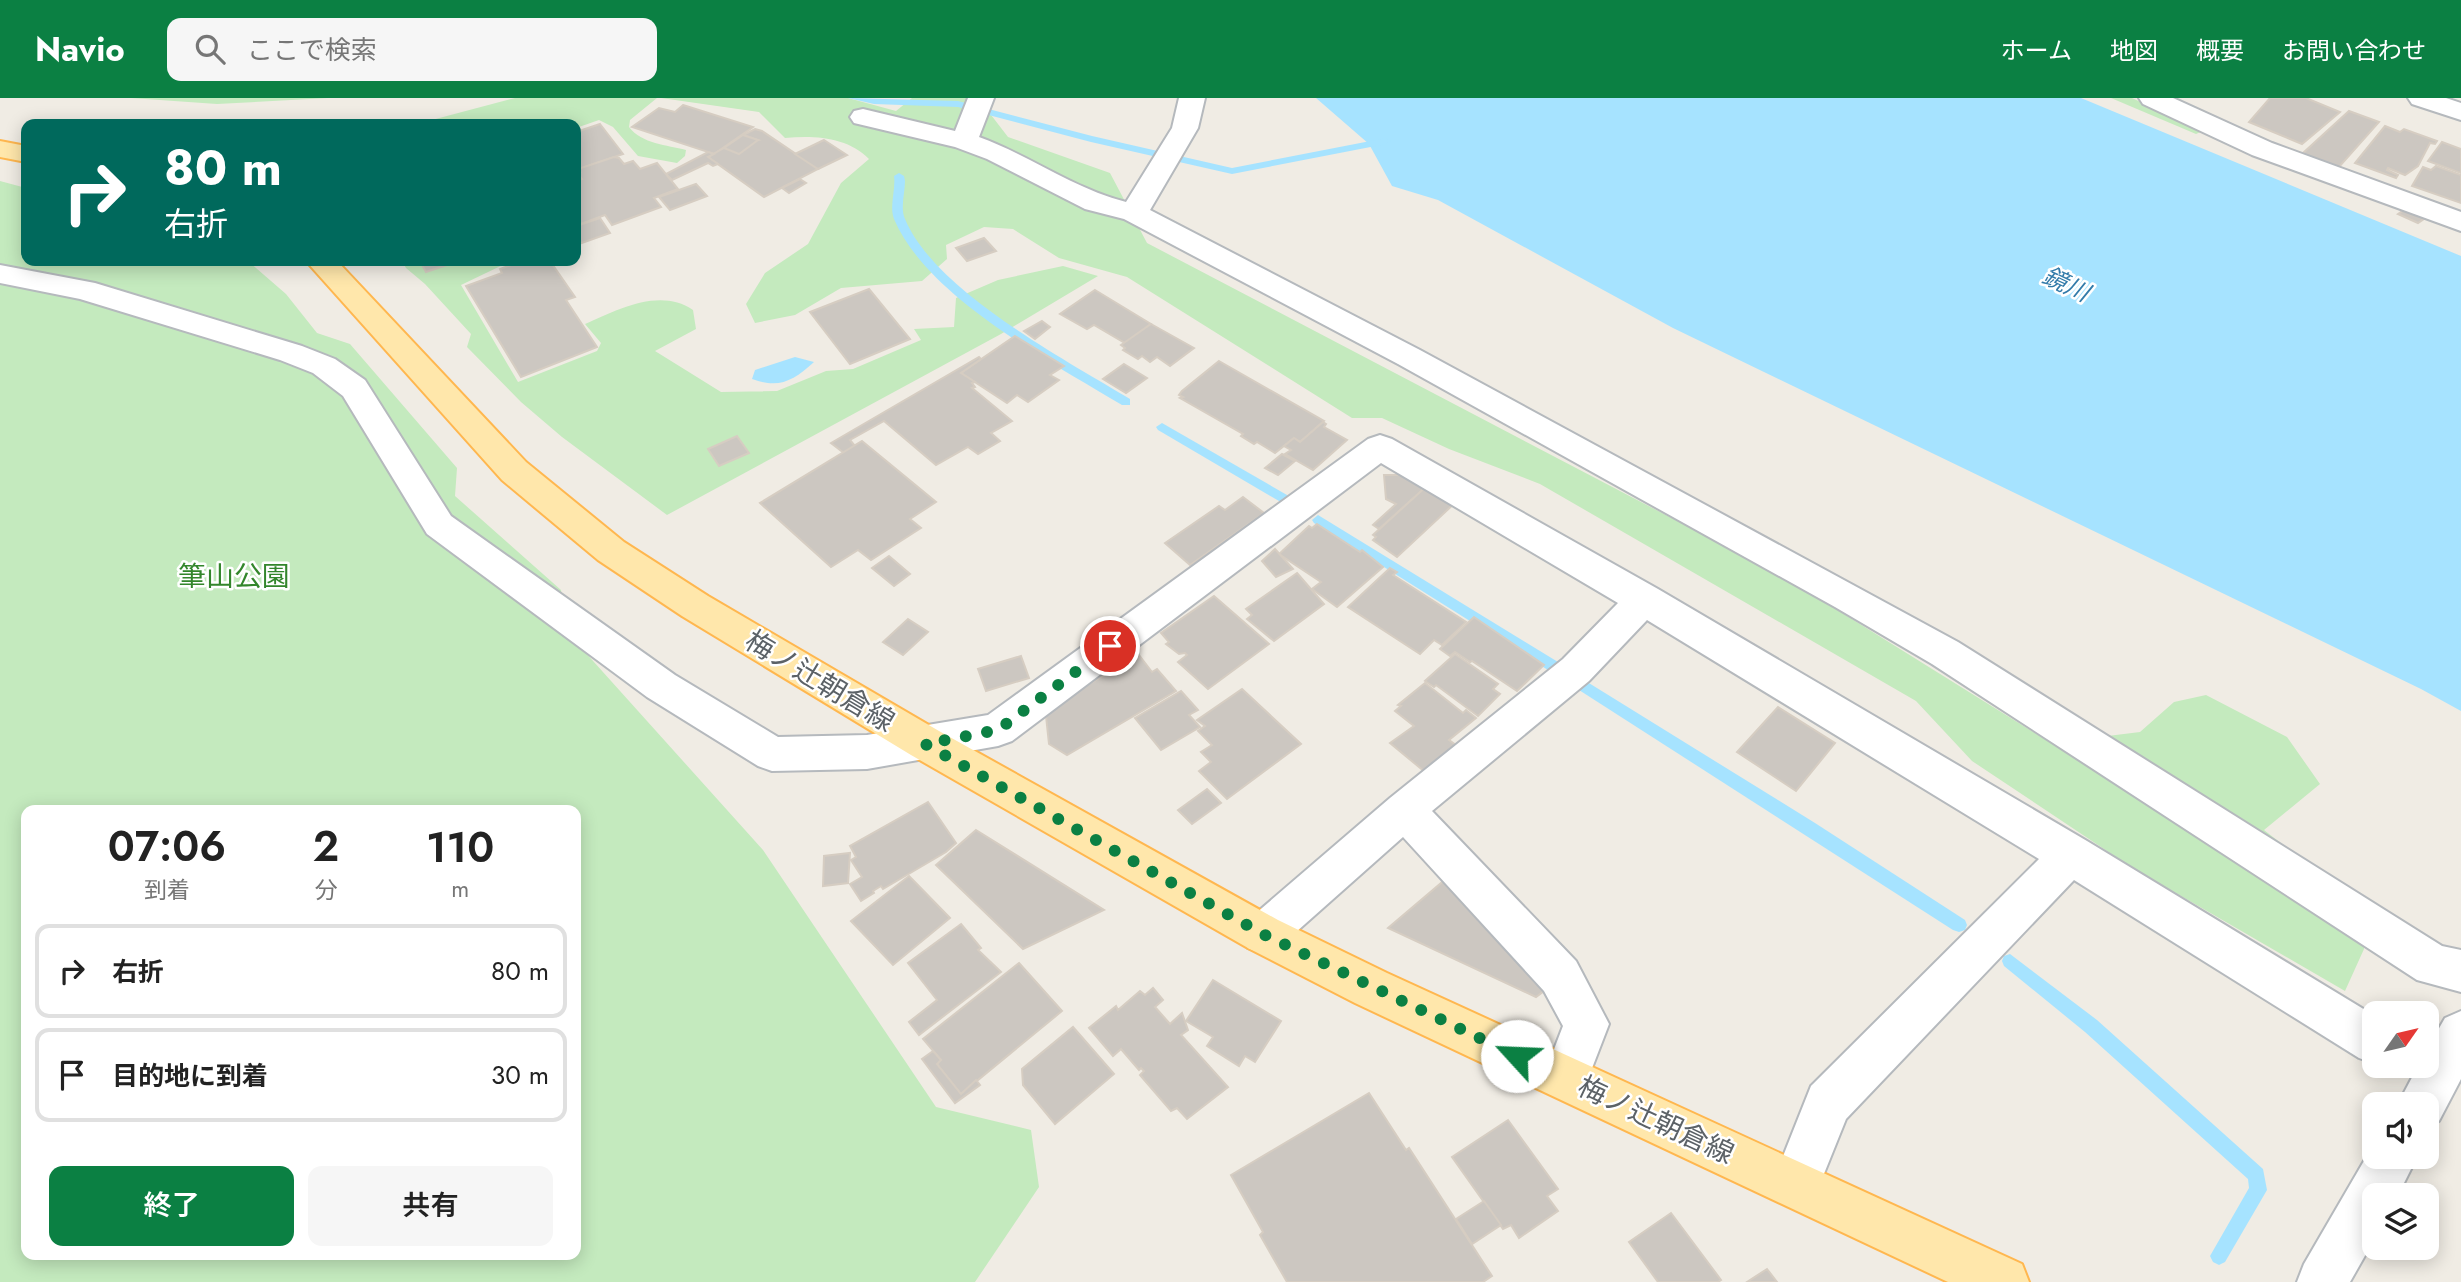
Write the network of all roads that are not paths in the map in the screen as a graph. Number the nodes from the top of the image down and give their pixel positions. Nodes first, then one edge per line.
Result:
1 (981, 98) edge
2 (1192, 98) edge
3 (2152, 98) edge
4 (2421, 98) edge
5 (2461, 113) edge
6 (863, 117) dead end
7 (964, 141) junction
8 (0, 149) edge
9 (21, 153) edge
10 (1142, 198) junction
11 (2461, 222) edge
12 (326, 266) edge
13 (0, 274) edge
14 (1646, 599) junction
15 (925, 744) junction
16 (1404, 810) junction
17 (2072, 855) junction
18 (1263, 934) junction
19 (2461, 971) edge
20 (2461, 1033) edge
21 (2362, 1034) edge
22 (1566, 1078) junction
23 (2422, 1085) edge
24 (2386, 1169) edge
25 (1796, 1184) junction
26 (2004, 1282) edge
27 (2322, 1282) edge

1 - 7 street
2 - 10 street
3 - 11 street
4 - 5 street
6 - 7 street
7 - 10 street
8 - 9 main road
10 - 19 street
12 - 15 main road, 梅ノ辻朝倉線
13 - 15 street
14 - 15 street
14 - 16 street
14 - 17 street
15 - 18 main road, 梅ノ辻朝倉線
16 - 18 street
16 - 22 street
17 - 21 street
17 - 25 street
18 - 22 main road, 梅ノ辻朝倉線
20 - 23 street
22 - 25 main road, 梅ノ辻朝倉線
24 - 27 street
25 - 26 main road, 梅ノ辻朝倉線

